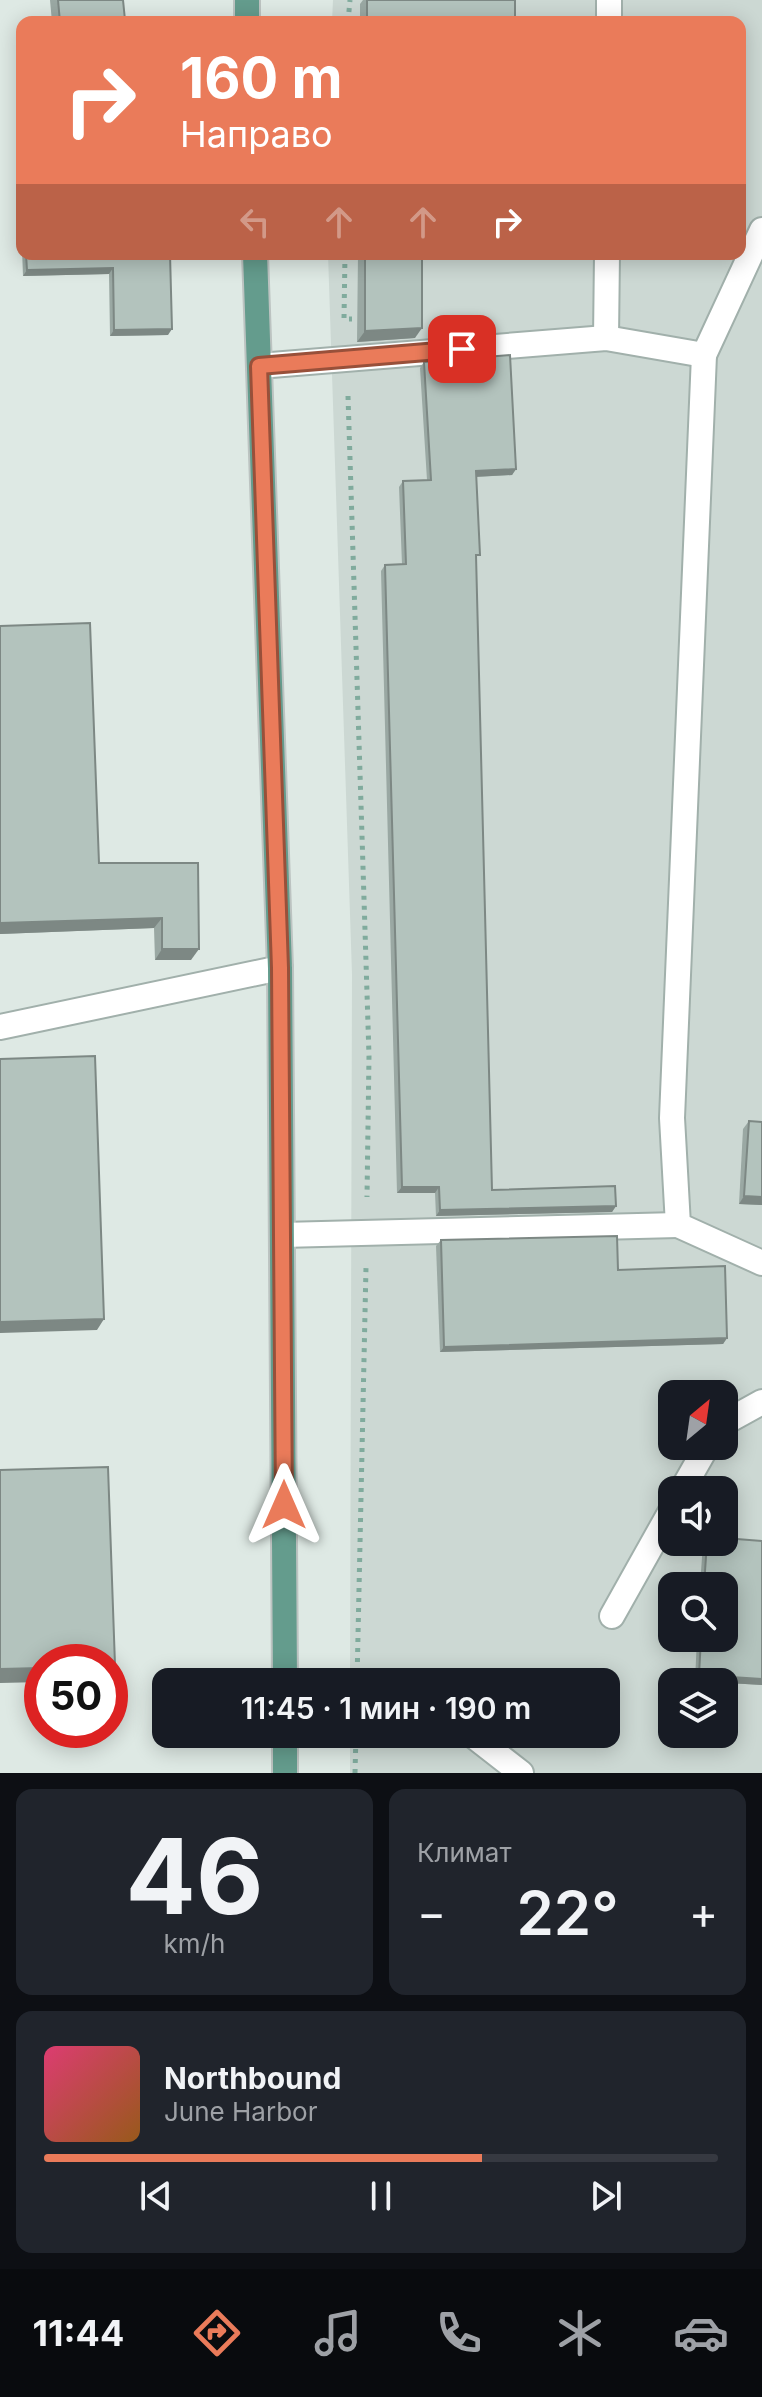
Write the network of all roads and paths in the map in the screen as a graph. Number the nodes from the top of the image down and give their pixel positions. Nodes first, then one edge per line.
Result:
1 (762, 230) edge
2 (255, 260) edge
3 (345, 260) edge
4 (607, 260) edge
5 (344, 319) junction
6 (357, 320) dead end
7 (606, 338) junction
8 (704, 355) junction
9 (346, 359) junction
10 (259, 366) junction
11 (280, 968) junction
12 (0, 1027) edge
13 (678, 1225) junction
14 (366, 1232) junction
15 (282, 1235) junction
16 (762, 1263) edge
17 (762, 1402) edge
18 (738, 1415) edge
19 (658, 1534) edge
20 (612, 1616) dead end
21 (285, 1668) edge
22 (357, 1668) edge
23 (285, 1748) edge
24 (356, 1748) edge
25 (489, 1748) edge
26 (285, 1773) edge
27 (355, 1773) edge
28 (521, 1773) edge

1 - 8 lane
2 - 10 main road
3 - 5 path
4 - 7 lane
5 - 6 path
5 - 9 path
7 - 8 lane
7 - 9 lane
8 - 13 lane
9 - 10 lane
9 - 14 path
10 - 11 main road
11 - 12 lane
11 - 15 main road
13 - 14 lane
13 - 16 lane
14 - 15 lane
14 - 22 path
15 - 21 main road
17 - 18 lane
19 - 20 lane
23 - 26 main road
24 - 27 path
25 - 28 lane

